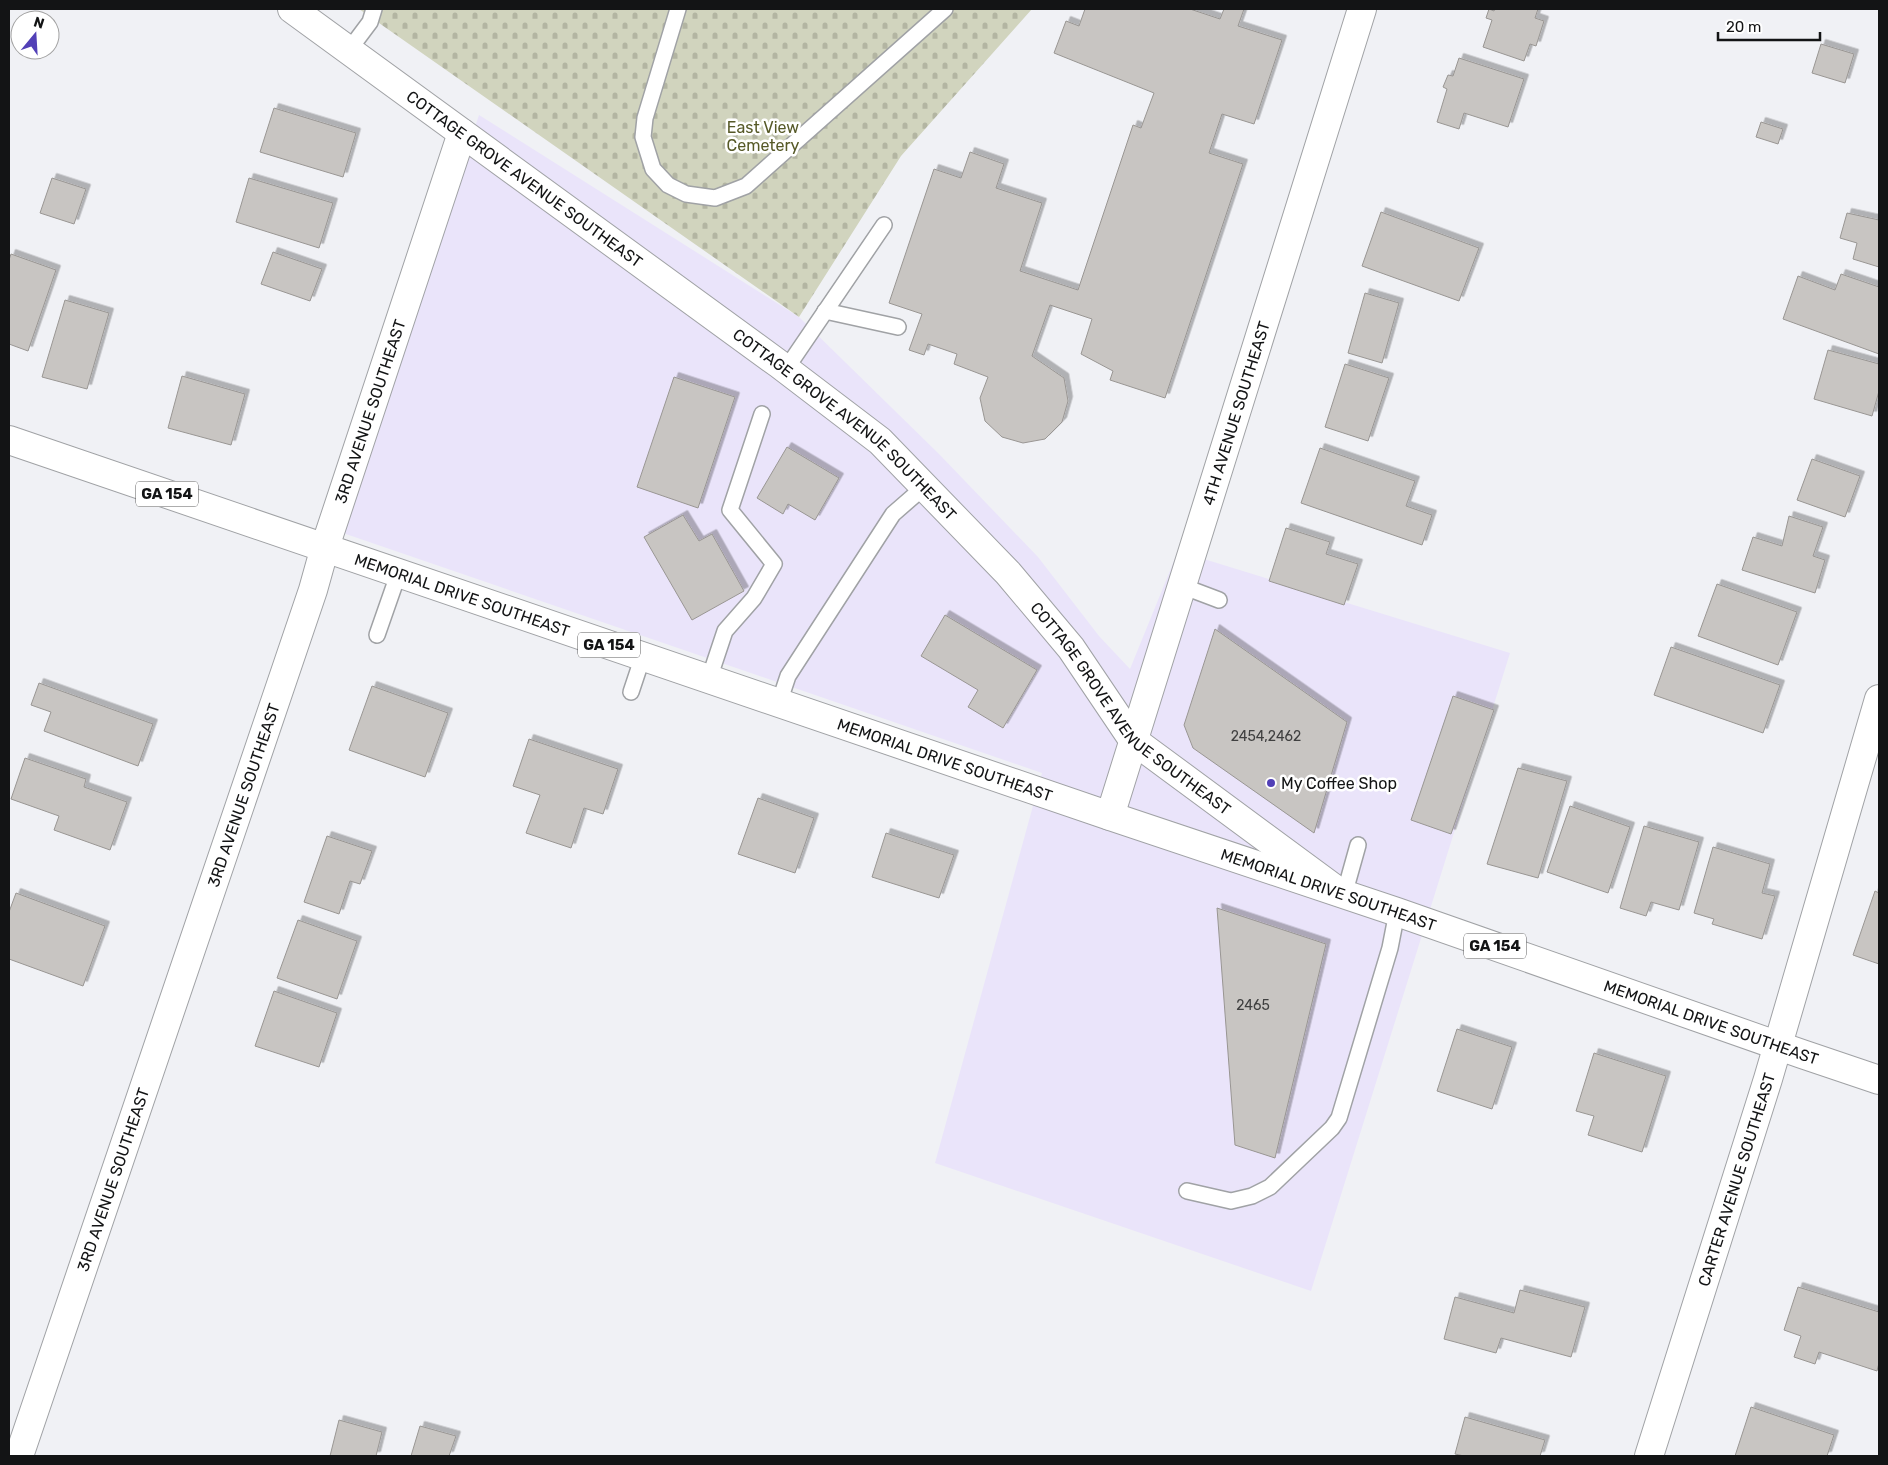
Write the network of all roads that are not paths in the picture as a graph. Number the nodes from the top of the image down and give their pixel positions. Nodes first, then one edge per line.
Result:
1 (292, 9) edge
2 (374, 9) edge
3 (678, 9) edge
4 (945, 9) edge
5 (1362, 9) edge
6 (349, 50) junction
7 (462, 132) junction
8 (884, 225) dead end
9 (825, 310) junction
10 (898, 327) dead end
11 (786, 368) junction
12 (762, 414) dead end
13 (9, 440) edge
14 (924, 487) junction
15 (325, 547) junction
16 (399, 572) junction
17 (1182, 586) junction
18 (1219, 600) dead end
19 (377, 635) dead end
20 (643, 656) junction
21 (709, 679) junction
22 (631, 692) dead end
23 (1879, 699) edge
24 (779, 703) junction
25 (1134, 740) junction
26 (1110, 816) junction
27 (1358, 845) dead end
28 (1344, 895) junction
29 (1397, 912) junction
30 (1778, 1046) junction
31 (1879, 1080) edge
32 (1187, 1191) dead end
33 (19, 1456) edge
34 (1649, 1456) edge

1 - 6 street, COTTAGE GROVE AVENUE SOUTHEAST
2 - 6 lane
3 - 4 lane
5 - 17 street, 4TH AVENUE SOUTHEAST
6 - 7 street, COTTAGE GROVE AVENUE SOUTHEAST
7 - 11 street, COTTAGE GROVE AVENUE SOUTHEAST
7 - 15 street, 3RD AVENUE SOUTHEAST
8 - 9 lane
9 - 10 lane
9 - 11 lane
11 - 14 street, COTTAGE GROVE AVENUE SOUTHEAST
12 - 21 lane
13 - 15 street, MEMORIAL DRIVE SOUTHEAST / GA 154
14 - 24 lane
14 - 25 street, COTTAGE GROVE AVENUE SOUTHEAST
15 - 16 street, MEMORIAL DRIVE SOUTHEAST / GA 154
15 - 33 street, 3RD AVENUE SOUTHEAST
16 - 19 lane
16 - 20 street, MEMORIAL DRIVE SOUTHEAST / GA 154
17 - 18 lane
17 - 25 street, 4TH AVENUE SOUTHEAST
20 - 21 street, MEMORIAL DRIVE SOUTHEAST / GA 154
20 - 22 lane
21 - 24 street, MEMORIAL DRIVE SOUTHEAST / GA 154
23 - 30 street, CARTER AVENUE SOUTHEAST
24 - 26 street, MEMORIAL DRIVE SOUTHEAST / GA 154
25 - 26 street, 4TH AVENUE SOUTHEAST
25 - 28 street, COTTAGE GROVE AVENUE SOUTHEAST
26 - 28 street, MEMORIAL DRIVE SOUTHEAST / GA 154
27 - 28 lane
28 - 29 street, MEMORIAL DRIVE SOUTHEAST / GA 154
29 - 30 street, MEMORIAL DRIVE SOUTHEAST / GA 154
29 - 32 lane
30 - 31 street, MEMORIAL DRIVE SOUTHEAST / GA 154
30 - 34 street, CARTER AVENUE SOUTHEAST

